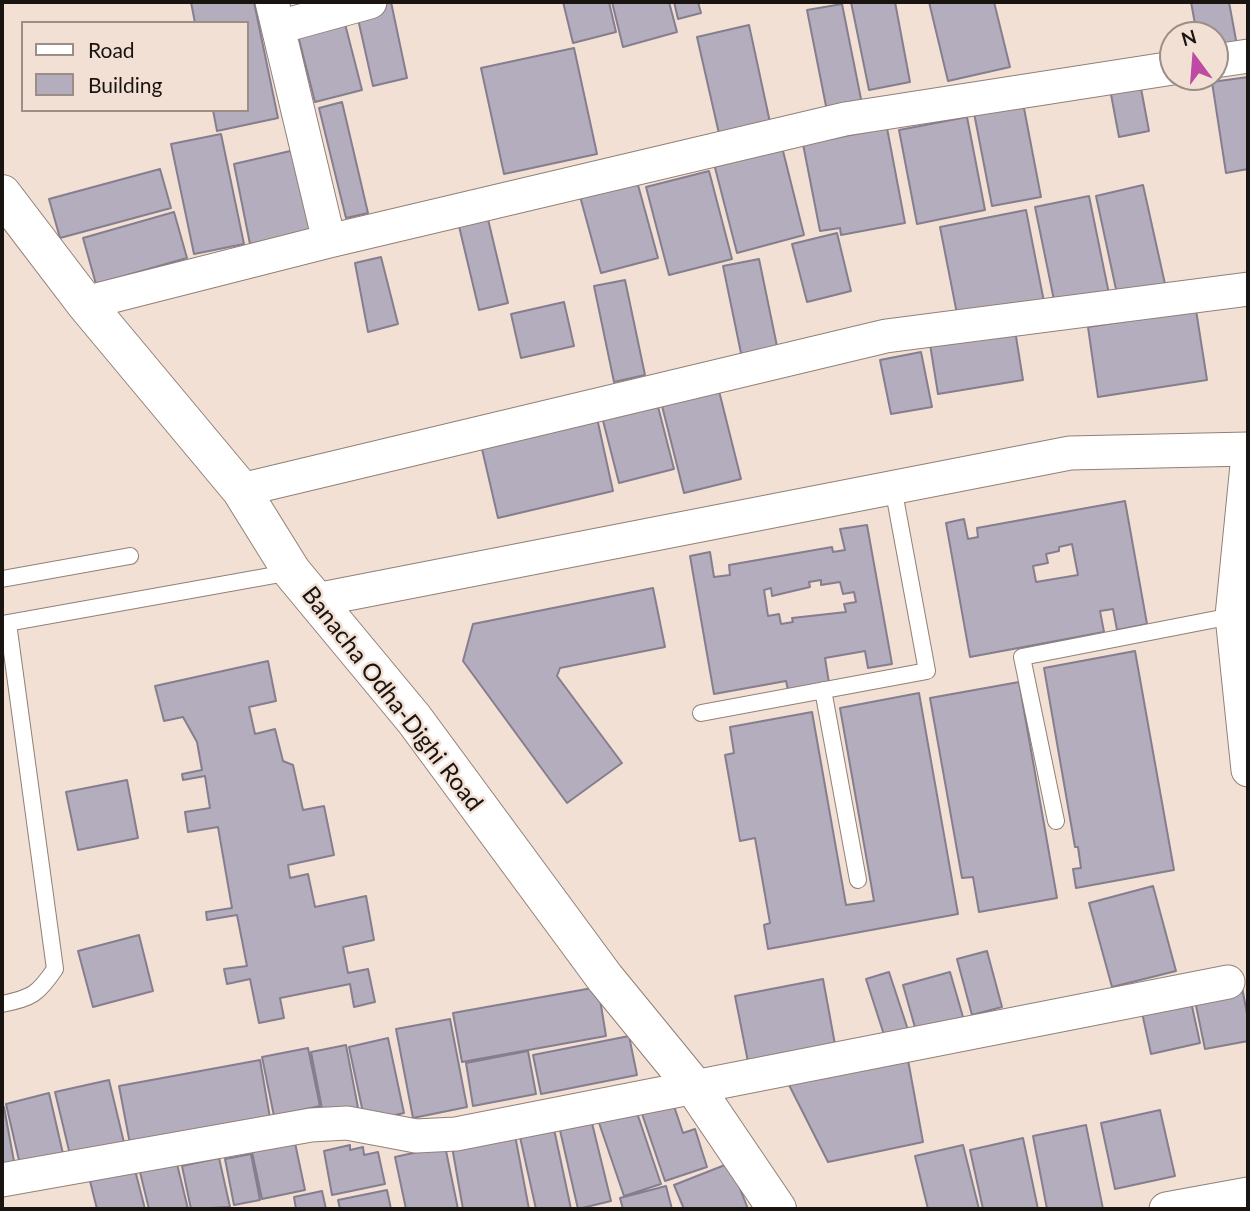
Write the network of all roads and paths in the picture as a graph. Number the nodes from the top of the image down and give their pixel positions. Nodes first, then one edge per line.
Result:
1 (370, 2) edge
2 (276, 15) edge
3 (1248, 56) edge
4 (1229, 59) edge
5 (1159, 70) edge
6 (2, 194) edge
7 (329, 240) junction
8 (1248, 289) edge
9 (85, 303) junction
10 (1248, 449) edge
11 (1248, 455) edge
12 (893, 487) junction
13 (241, 490) junction
14 (130, 556) dead end
15 (2, 579) edge
16 (304, 586) junction
17 (1231, 616) junction
18 (5, 623) edge
19 (823, 690) junction
20 (701, 713) dead end
21 (1248, 770) edge
22 (1056, 821) dead end
23 (859, 880) dead end
24 (1228, 982) dead end
25 (2, 1004) edge
26 (695, 1088) junction
27 (2, 1180) edge
28 (1248, 1194) edge
29 (777, 1209) edge
30 (1166, 1209) edge

1 - 2 street
2 - 7 street
3 - 4 street
5 - 7 street
6 - 9 street, Banacha Odha-Dighi Road
7 - 9 street
8 - 13 street
9 - 13 street, Banacha Odha-Dighi Road
10 - 12 street
11 - 17 street
12 - 16 street
12 - 19 lane
13 - 16 street, Banacha Odha-Dighi Road
14 - 15 lane
16 - 18 lane
16 - 26 street, Banacha Odha-Dighi Road
17 - 21 street
17 - 22 lane
18 - 25 lane
19 - 20 lane
19 - 23 lane
24 - 26 street
26 - 27 street
26 - 29 street, Banacha Odha-Dighi Road
28 - 30 street

